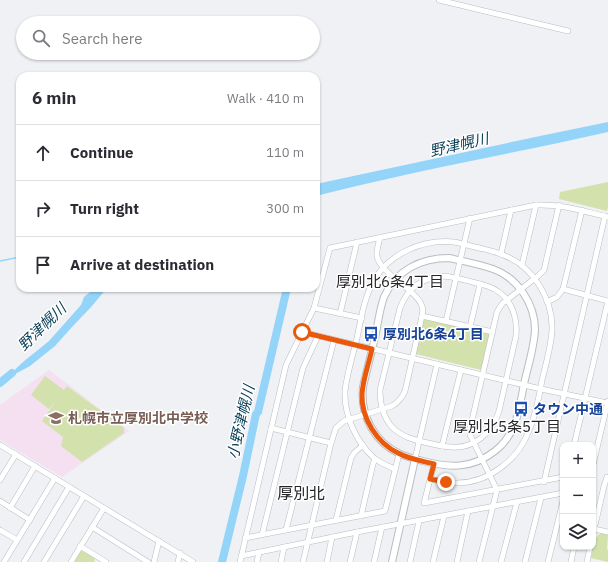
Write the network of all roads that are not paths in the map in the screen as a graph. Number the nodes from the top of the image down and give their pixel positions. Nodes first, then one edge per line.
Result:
1 (439, 0) edge
2 (568, 31) dead end
3 (536, 205) junction
4 (559, 205) junction
5 (511, 210) junction
6 (582, 210) junction
7 (606, 217) edge
8 (470, 218) junction
9 (380, 237) junction
10 (357, 242) junction
11 (464, 244) junction
12 (501, 254) junction
13 (460, 261) junction
14 (522, 265) junction
15 (384, 268) junction
16 (456, 278) junction
17 (535, 278) junction
18 (396, 279) junction
19 (480, 284) junction
20 (320, 286) edge
21 (520, 290) junction
22 (563, 290) junction
23 (409, 291) junction
24 (318, 292) edge
25 (587, 296) junction
26 (507, 300) junction
27 (608, 301) edge
28 (547, 302) junction
29 (314, 308) junction
30 (340, 314) junction
31 (422, 316) junction
32 (362, 318) junction
33 (446, 321) junction
34 (470, 327) junction
35 (302, 332) junction
36 (493, 332) junction
37 (318, 336) junction
38 (334, 340) junction
39 (355, 345) junction
40 (372, 349) junction
41 (389, 353) junction
42 (413, 358) junction
43 (437, 364) junction
44 (461, 370) junction
45 (483, 375) junction
46 (506, 380) junction
47 (524, 384) junction
48 (540, 389) junction
49 (564, 393) junction
50 (585, 398) junction
51 (608, 402) edge
52 (382, 409) junction
53 (365, 414) junction
54 (349, 419) junction
55 (271, 428) junction
56 (287, 432) junction
57 (309, 437) junction
58 (419, 441) junction
59 (575, 442) edge
60 (331, 443) junction
61 (474, 443) junction
62 (0, 445) edge
63 (363, 445) junction
64 (442, 446) junction
65 (596, 452) edge
66 (16, 454) junction
67 (399, 454) junction
68 (375, 459) junction
69 (415, 459) junction
70 (482, 460) junction
71 (434, 464) junction
72 (35, 466) junction
73 (395, 469) junction
74 (489, 474) junction
75 (1, 477) edge
76 (607, 477) dead end
77 (55, 478) junction
78 (430, 479) junction
79 (560, 479) edge
80 (544, 482) junction
81 (69, 486) junction
82 (497, 490) junction
83 (560, 494) edge
84 (84, 496) junction
85 (541, 498) junction
86 (0, 501) edge
87 (517, 502) junction
88 (493, 507) junction
89 (10, 508) junction
90 (104, 508) junction
91 (468, 511) junction
92 (560, 513) edge
93 (361, 516) junction
94 (444, 516) junction
95 (30, 520) junction
96 (336, 520) junction
97 (596, 520) edge
98 (419, 521) junction
99 (401, 524) junction
100 (312, 525) junction
101 (92, 527) junction
102 (382, 527) junction
103 (596, 529) edge
104 (0, 530) edge
105 (286, 530) junction
106 (357, 532) junction
107 (608, 532) edge
108 (262, 535) junction
109 (332, 537) junction
110 (245, 538) junction
111 (17, 540) junction
112 (159, 541) junction
113 (308, 542) junction
114 (80, 546) junction
115 (284, 547) junction
116 (573, 550) edge
117 (589, 550) edge
118 (259, 552) junction
119 (180, 554) junction
120 (240, 559) edge
121 (99, 560) edge
122 (4, 562) edge
123 (24, 562) edge
124 (44, 562) edge
125 (71, 562) edge
126 (106, 562) edge
127 (148, 562) edge
128 (154, 562) edge
129 (178, 562) edge
130 (193, 562) edge
131 (257, 562) edge
132 (281, 562) edge
133 (304, 562) edge
134 (327, 562) edge
135 (350, 562) edge
136 (374, 562) edge
137 (392, 562) edge
138 (410, 562) edge
139 (433, 562) edge
140 (457, 562) edge
141 (481, 562) edge
142 (501, 562) edge
143 (525, 562) edge
144 (548, 562) edge
145 (571, 562) edge
146 (587, 562) edge

1 - 2 street
3 - 4 street
3 - 5 street
3 - 14 street
4 - 6 street
4 - 17 street
5 - 8 street
5 - 12 street
6 - 7 street
6 - 22 street
7 - 25 street
8 - 9 street
8 - 11 street
9 - 10 street
9 - 15 street
10 - 20 street
10 - 30 street
11 - 12 street
11 - 13 street
11 - 15 street
12 - 14 street
13 - 16 street
13 - 18 street
13 - 21 street
14 - 17 street
15 - 18 street
15 - 32 street
16 - 19 street
16 - 23 street
16 - 33 street
17 - 21 street
17 - 28 street
18 - 23 street
18 - 40 street
19 - 26 street
19 - 34 street
21 - 26 street
21 - 47 street
22 - 25 street
22 - 28 street
23 - 31 street
23 - 41 street
24 - 29 street
25 - 27 street
25 - 49 street
26 - 36 street
26 - 46 street
27 - 50 street
28 - 48 street
29 - 30 street
29 - 35 street
30 - 32 street
31 - 33 street
31 - 42 street
32 - 39 street
33 - 34 street
34 - 36 street
35 - 37 street
35 - 55 street
36 - 45 street
37 - 38 street
37 - 56 street
38 - 39 street
38 - 57 street
39 - 40 street
39 - 54 street
40 - 41 street
40 - 53 street
41 - 42 street
41 - 52 street
42 - 43 street
42 - 52 street
43 - 44 street
43 - 58 street
44 - 45 street
44 - 64 street
45 - 46 street
45 - 61 street
46 - 47 street
46 - 61 street
47 - 48 street
47 - 70 street
48 - 49 street
48 - 74 street
49 - 50 street
49 - 80 street
50 - 51 street
50 - 59 street
51 - 65 street
52 - 53 street
52 - 58 street
53 - 54 street
53 - 67 street
54 - 60 street
54 - 63 street
55 - 56 street
55 - 110 street
56 - 57 street
56 - 108 street
57 - 60 street
57 - 105 street
58 - 64 street
58 - 69 street
60 - 100 street
61 - 64 street
61 - 70 street
62 - 66 street
63 - 68 street
63 - 96 street
66 - 72 street
66 - 75 street
67 - 69 street
67 - 73 street
68 - 73 street
68 - 93 street
69 - 71 street
69 - 99 street
70 - 71 street
70 - 74 street
71 - 78 street
72 - 77 street
72 - 89 street
73 - 93 street
74 - 78 street
74 - 82 street
76 - 97 street
77 - 81 street
77 - 95 street
78 - 82 street
79 - 80 street
80 - 82 street
81 - 84 street
81 - 123 street
82 - 88 street
83 - 85 street
84 - 90 street
84 - 124 street
85 - 87 street
85 - 143 street
86 - 89 street
87 - 88 street
87 - 142 street
88 - 91 street
88 - 141 street
89 - 95 street
90 - 101 street
90 - 112 street
91 - 94 street
91 - 140 street
92 - 144 street
93 - 96 street
94 - 98 street
94 - 139 street
95 - 111 street
96 - 100 street
98 - 99 street
98 - 138 street
99 - 102 street
99 - 137 street
100 - 105 street
100 - 113 street
101 - 114 street
101 - 127 street
102 - 106 street
102 - 136 street
103 - 107 street
104 - 111 street
105 - 108 street
106 - 109 street
106 - 135 street
108 - 110 street
109 - 113 street
109 - 134 street
110 - 120 street
111 - 122 street
112 - 119 street
112 - 128 street
113 - 115 street
113 - 133 street
114 - 121 street
114 - 125 street
115 - 118 street
115 - 132 street
116 - 145 street
117 - 146 street
118 - 120 street
118 - 131 street
119 - 129 street
119 - 130 street
121 - 126 street

